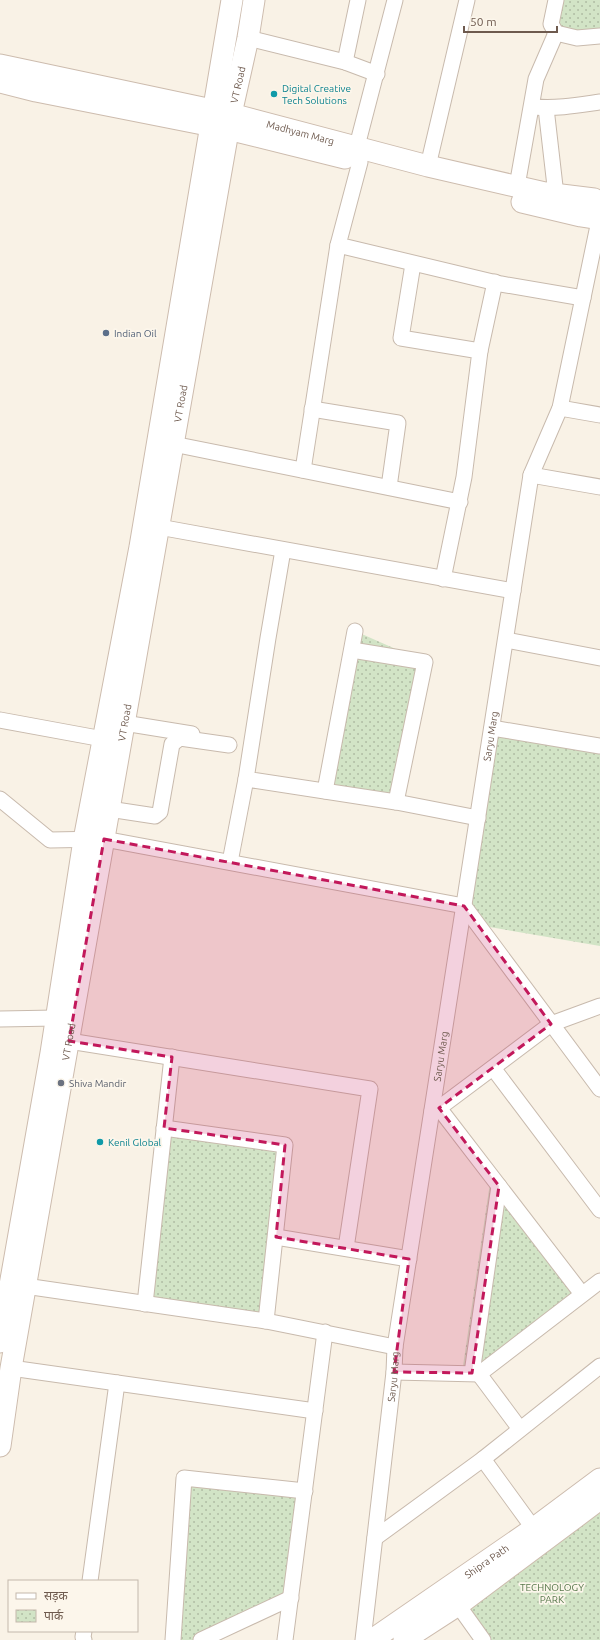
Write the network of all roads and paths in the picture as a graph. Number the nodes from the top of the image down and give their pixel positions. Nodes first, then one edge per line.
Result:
1 (254, 0) edge
2 (358, 0) edge
3 (395, 0) edge
4 (467, 0) edge
5 (556, 0) edge
6 (228, 5) edge
7 (556, 33) junction
8 (600, 36) edge
9 (248, 38) junction
10 (345, 62) junction
11 (0, 65) edge
12 (377, 74) junction
13 (0, 82) edge
14 (600, 102) edge
15 (538, 107) junction
16 (221, 120) junction
17 (359, 154) junction
18 (428, 166) junction
19 (517, 186) junction
20 (556, 195) junction
21 (600, 202) edge
22 (600, 218) edge
23 (338, 245) junction
24 (413, 264) junction
25 (495, 282) junction
26 (583, 298) junction
27 (480, 351) junction
28 (181, 352) junction
29 (560, 408) junction
30 (312, 409) junction
31 (600, 415) edge
32 (173, 444) junction
33 (303, 470) junction
34 (531, 475) junction
35 (389, 487) junction
36 (600, 487) edge
37 (460, 502) junction
38 (159, 526) junction
39 (283, 550) junction
40 (443, 579) junction
41 (513, 592) junction
42 (355, 631) dead end
43 (506, 640) junction
44 (352, 650) junction
45 (600, 656) edge
46 (0, 720) edge
47 (124, 723) junction
48 (492, 728) junction
49 (103, 739) junction
50 (252, 744) junction
51 (229, 745) dead end
52 (600, 746) edge
53 (246, 779) junction
54 (325, 791) junction
55 (0, 799) edge
56 (396, 802) junction
57 (109, 809) junction
58 (478, 818) junction
59 (94, 839) junction
60 (230, 862) junction
61 (464, 906) junction
62 (600, 1006) edge
63 (56, 1018) junction
64 (0, 1019) edge
65 (551, 1024) junction
66 (68, 1041) junction
67 (172, 1057) junction
68 (494, 1068) junction
69 (598, 1081) edge
70 (435, 1110) junction
71 (164, 1128) junction
72 (498, 1186) junction
73 (600, 1210) edge
74 (276, 1237) junction
75 (346, 1248) junction
76 (409, 1259) junction
77 (600, 1281) edge
78 (25, 1286) junction
79 (582, 1294) junction
80 (145, 1304) junction
81 (266, 1321) junction
82 (325, 1332) junction
83 (0, 1342) edge
84 (395, 1347) junction
85 (600, 1366) edge
86 (11, 1368) junction
87 (394, 1372) junction
88 (476, 1374) junction
89 (117, 1383) junction
90 (315, 1411) junction
91 (520, 1429) junction
92 (0, 1446) edge
93 (483, 1459) junction
94 (600, 1479) edge
95 (305, 1491) junction
96 (600, 1499) edge
97 (538, 1535) junction
98 (375, 1538) junction
99 (90, 1580) edge
100 (291, 1598) junction
101 (458, 1605) junction
102 (173, 1640) edge
103 (201, 1640) edge
104 (285, 1640) edge
105 (364, 1640) edge
106 (372, 1640) edge
107 (404, 1640) edge
108 (483, 1640) edge

1 - 9 street, VT Road
2 - 10 street
3 - 12 street
4 - 18 street
5 - 7 street
6 - 16 street, VT Road
7 - 8 street
7 - 15 street
9 - 10 street
9 - 16 street, VT Road
10 - 12 street
11 - 16 street, Madhyam Marg
12 - 17 street
13 - 16 street, Madhyam Marg
14 - 15 street
15 - 19 street
15 - 20 street
16 - 17 street, Madhyam Marg
16 - 28 street, VT Road
17 - 18 street, Madhyam Marg
17 - 22 street, Madhyam Marg
17 - 23 street
18 - 19 street, Madhyam Marg
19 - 20 street, Madhyam Marg
20 - 21 street, Madhyam Marg
22 - 26 street, Saryu Marg
23 - 24 street
23 - 30 street
24 - 25 street
24 - 27 street
25 - 26 street
25 - 27 street
26 - 29 street, Saryu Marg
27 - 37 street
28 - 32 street, VT Road
28 - 49 street, VT Road
29 - 31 street
29 - 34 street, Saryu Marg
30 - 33 street
30 - 35 street
32 - 33 street
32 - 38 street, VT Road
33 - 35 street
34 - 36 street
34 - 41 street, Saryu Marg
35 - 37 street
37 - 40 street
38 - 39 street
38 - 47 street, VT Road
39 - 40 street
39 - 50 street
40 - 41 street
41 - 43 street, Saryu Marg
42 - 44 street
43 - 45 street
43 - 48 street, Saryu Marg
44 - 54 street
44 - 56 street
46 - 49 street
47 - 50 street
47 - 57 street, VT Road
48 - 52 street
48 - 58 street, Saryu Marg
49 - 59 street, VT Road
50 - 53 street
51 - 57 street
53 - 54 street
53 - 60 street
54 - 56 street
55 - 59 street
56 - 58 street
57 - 59 street, VT Road
58 - 61 street, Saryu Marg
59 - 60 street
59 - 63 street, VT Road
59 - 66 street, VT Road
60 - 61 street
61 - 65 street
61 - 70 street, Saryu Marg
62 - 65 street
63 - 64 street
63 - 83 street, VT Road
65 - 68 street
65 - 69 street
66 - 67 street
66 - 78 street, VT Road
67 - 71 street
67 - 75 street
68 - 70 street
68 - 73 street
70 - 72 street
70 - 76 street, Saryu Marg
71 - 74 street
71 - 80 street
72 - 79 street
72 - 88 street
74 - 75 street
74 - 81 street
75 - 76 street
76 - 84 street, Saryu Marg
77 - 79 street
78 - 80 street
78 - 86 street, VT Road
79 - 88 street
80 - 81 street
81 - 82 street
82 - 84 street
82 - 90 street
84 - 87 street, Saryu Marg
85 - 91 street
86 - 89 street
86 - 92 street, VT Road
87 - 88 street
87 - 98 street, Saryu Marg
88 - 91 street
89 - 90 street
89 - 99 street
90 - 95 street
91 - 93 street
93 - 97 street
93 - 98 street
94 - 97 street, Shipra Path
95 - 100 street
95 - 102 street
96 - 97 street, Shipra Path
97 - 101 street, Shipra Path
97 - 106 street, Shipra Path
98 - 105 street, Saryu Marg
100 - 103 street
100 - 104 street
101 - 107 street, Shipra Path
101 - 108 street

